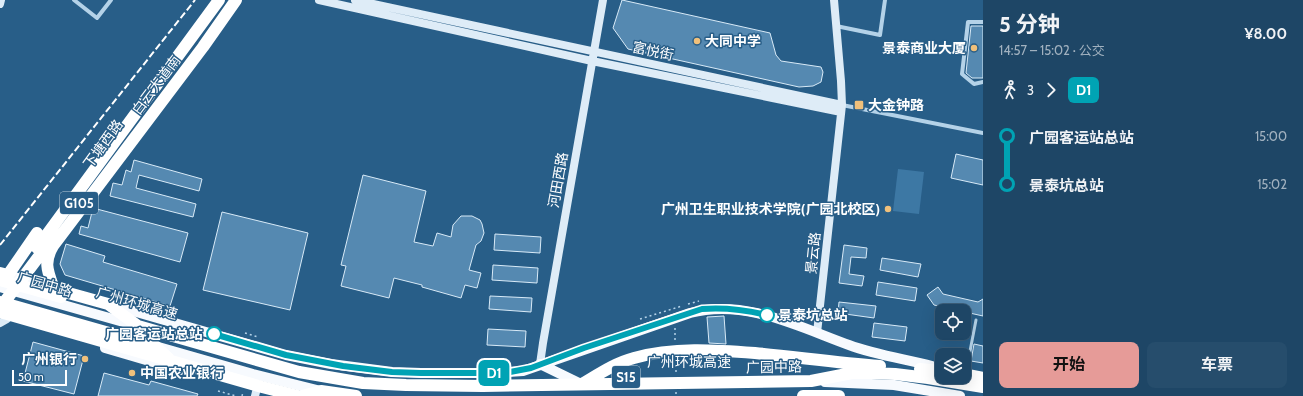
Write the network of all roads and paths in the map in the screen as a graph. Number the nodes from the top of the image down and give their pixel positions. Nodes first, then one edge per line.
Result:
1 (1, 0) edge
2 (74, 0) edge
3 (111, 0) edge
4 (212, 0) edge
5 (219, 0) edge
6 (233, 0) edge
7 (236, 0) edge
8 (319, 0) edge
9 (355, 0) edge
10 (603, 0) edge
11 (834, 0) edge
12 (885, 0) edge
13 (0, 4) edge
14 (983, 22) edge
15 (836, 26) junction
16 (593, 52) junction
17 (592, 61) junction
18 (658, 70) junction
19 (983, 82) edge
20 (154, 95) junction
21 (841, 109) junction
22 (983, 133) edge
23 (35, 236) junction
24 (52, 246) junction
25 (3, 276) edge
26 (0, 287) edge
27 (54, 289) junction
28 (0, 297) edge
29 (0, 302) edge
30 (108, 304) junction
31 (0, 308) edge
32 (675, 308) dead end
33 (2, 318) edge
34 (640, 319) dead end
35 (976, 320) dead end
36 (138, 326) junction
37 (93, 328) junction
38 (817, 333) junction
39 (61, 336) junction
40 (155, 346) junction
41 (970, 348) edge
42 (331, 364) junction
43 (540, 364) junction
44 (935, 368) edge
45 (180, 370) junction
46 (935, 370) edge
47 (299, 372) junction
48 (462, 373) junction
49 (253, 374) junction
50 (971, 380) edge
51 (811, 382) junction
52 (581, 384) junction
53 (483, 386) junction
54 (981, 387) edge
55 (218, 391) dead end
56 (321, 391) junction
57 (255, 394) edge
58 (236, 396) edge
59 (270, 396) edge
60 (280, 396) edge
61 (298, 396) edge
62 (302, 396) edge
63 (356, 396) edge
64 (803, 396) edge
65 (831, 396) edge
66 (839, 396) edge
67 (960, 396) edge

1 - 13 street
2 - 3 street
4 - 23 highway, 白云大道南
5 - 20 highway, 下塘西路 / G105
6 - 20 highway, 下塘西路 / G105
7 - 24 highway, 白云大道南
8 - 17 street, 富悦街
9 - 16 street, 富悦街
10 - 16 street, 河田西路
11 - 15 street
12 - 15 street
14 - 19 street
15 - 21 street
16 - 17 street, 河田西路
16 - 18 street, 富悦街
17 - 18 street, 富悦街
17 - 43 street, 河田西路
18 - 21 street, 富悦街
20 - 28 highway, 下塘西路 / G105
20 - 31 highway, 下塘西路 / G105
21 - 22 street
21 - 38 street, 景云路
23 - 24 highway
23 - 25 highway, 白云大道南
24 - 27 highway, 白云大道南
25 - 27 main road
25 - 54 highway, 广州环城高速 / S15
26 - 36 main road, 广园中路
27 - 30 highway
29 - 37 highway, 广园中路
30 - 36 highway
30 - 42 main road
32 - 34 path
33 - 39 main road
33 - 61 highway
35 - 41 lane
36 - 47 highway, 广园中路
37 - 39 main road
37 - 40 highway, 广园中路
38 - 43 main road
38 - 44 main road
39 - 45 main road
40 - 45 highway
40 - 49 main road, 广园中路
42 - 47 main road
42 - 48 main road
43 - 48 main road
43 - 52 main road
45 - 57 highway
46 - 52 highway
47 - 53 highway, 广园中路
48 - 53 main road
49 - 56 main road, 广园中路
49 - 60 main road
50 - 54 highway
51 - 52 highway, 广园中路
51 - 54 highway
51 - 67 main road, 广园中路
52 - 53 highway, 广园中路
55 - 58 path
56 - 62 highway
56 - 63 highway, 广园中路
57 - 59 highway
64 - 65 highway
65 - 66 highway

